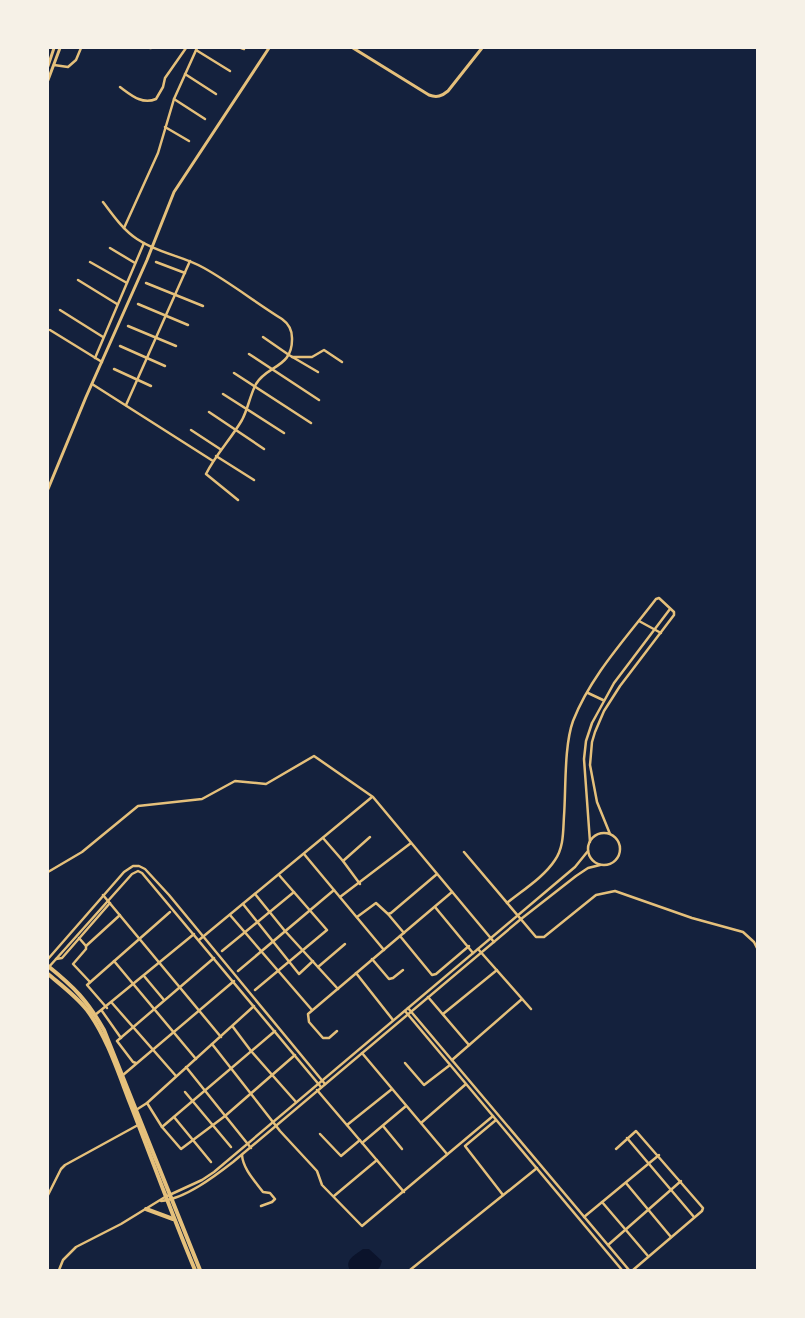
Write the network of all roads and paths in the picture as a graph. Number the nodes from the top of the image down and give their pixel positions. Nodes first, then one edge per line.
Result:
1 (54, 48) edge
2 (60, 48) edge
3 (81, 48) edge
4 (186, 48) edge
5 (269, 48) edge
6 (353, 48) edge
7 (482, 48) edge
8 (197, 49) edge
9 (54, 64) junction
10 (48, 66) edge
11 (230, 71) dead end
12 (185, 74) junction
13 (48, 80) edge
14 (120, 87) dead end
15 (216, 94) dead end
16 (174, 99) junction
17 (205, 118) dead end
18 (165, 127) junction
19 (189, 141) dead end
20 (103, 202) dead end
21 (124, 228) junction
22 (144, 243) junction
23 (152, 247) junction
24 (110, 248) dead end
25 (190, 261) junction
26 (90, 262) dead end
27 (156, 262) dead end
28 (135, 263) junction
29 (185, 273) junction
30 (78, 280) dead end
31 (127, 283) junction
32 (146, 283) dead end
33 (176, 294) junction
34 (118, 304) junction
35 (138, 304) dead end
36 (203, 306) dead end
37 (60, 310) dead end
38 (166, 316) junction
39 (188, 325) dead end
40 (128, 326) dead end
41 (50, 330) dead end
42 (104, 337) junction
43 (156, 337) junction
44 (263, 337) dead end
45 (120, 346) dead end
46 (176, 346) dead end
47 (249, 354) dead end
48 (290, 356) junction
49 (95, 358) junction
50 (147, 358) junction
51 (102, 362) junction
52 (342, 362) dead end
53 (165, 366) dead end
54 (114, 369) dead end
55 (272, 370) junction
56 (318, 372) dead end
57 (234, 373) dead end
58 (138, 380) junction
59 (92, 384) junction
60 (151, 386) dead end
61 (255, 386) junction
62 (223, 394) dead end
63 (319, 400) dead end
64 (126, 405) junction
65 (248, 409) junction
66 (209, 412) dead end
67 (311, 423) dead end
68 (236, 429) junction
69 (191, 430) dead end
70 (284, 433) dead end
71 (220, 449) junction
72 (264, 449) dead end
73 (216, 456) junction
74 (212, 462) junction
75 (254, 480) dead end
76 (48, 489) edge
77 (238, 500) dead end
78 (671, 609) junction
79 (639, 621) junction
80 (654, 629) junction
81 (661, 633) junction
82 (588, 693) junction
83 (603, 700) junction
84 (372, 797) junction
85 (610, 834) junction
86 (370, 837) dead end
87 (323, 838) junction
88 (590, 842) junction
89 (411, 843) junction
90 (588, 851) junction
91 (464, 852) dead end
92 (304, 854) junction
93 (343, 861) junction
94 (600, 864) junction
95 (139, 866) junction
96 (48, 872) edge
97 (138, 872) junction
98 (437, 874) junction
99 (279, 875) junction
100 (360, 884) junction
101 (334, 890) junction
102 (294, 892) junction
103 (452, 892) junction
104 (255, 894) junction
105 (103, 895) junction
106 (340, 897) junction
107 (109, 902) junction
108 (507, 903) junction
109 (243, 904) junction
110 (435, 907) junction
111 (310, 910) junction
112 (269, 911) junction
113 (170, 912) dead end
114 (388, 914) junction
115 (120, 915) junction
116 (230, 915) junction
117 (518, 915) junction
118 (357, 917) junction
119 (521, 919) junction
120 (257, 922) junction
121 (285, 931) junction
122 (245, 932) junction
123 (404, 933) junction
124 (194, 934) junction
125 (400, 936) junction
126 (79, 938) junction
127 (203, 938) junction
128 (490, 938) junction
129 (139, 939) junction
130 (200, 940) junction
131 (273, 941) junction
132 (494, 942) junction
133 (344, 944) dead end
134 (86, 946) junction
135 (468, 946) junction
136 (478, 949) junction
137 (303, 950) junction
138 (384, 950) junction
139 (758, 950) edge
140 (262, 951) junction
141 (222, 952) dead end
142 (482, 952) junction
143 (473, 953) junction
144 (214, 958) junction
145 (48, 959) edge
146 (56, 959) junction
147 (372, 960) junction
148 (114, 961) junction
149 (289, 961) junction
150 (313, 962) junction
151 (160, 963) junction
152 (48, 967) edge
153 (318, 967) junction
154 (278, 970) junction
155 (403, 970) dead end
156 (497, 970) junction
157 (238, 971) dead end
158 (356, 973) junction
159 (48, 974) edge
160 (144, 976) junction
161 (234, 981) junction
162 (90, 982) junction
163 (134, 985) junction
164 (180, 987) junction
165 (338, 988) junction
166 (255, 990) dead end
167 (425, 994) junction
168 (428, 997) junction
169 (522, 999) junction
170 (164, 1001) junction
171 (112, 1003) junction
172 (254, 1006) junction
173 (106, 1008) junction
174 (408, 1008) junction
175 (531, 1009) dead end
176 (154, 1010) junction
177 (199, 1010) junction
178 (312, 1010) junction
179 (102, 1011) junction
180 (405, 1011) junction
181 (411, 1012) junction
182 (408, 1014) junction
183 (443, 1014) junction
184 (96, 1015) junction
185 (393, 1020) junction
186 (232, 1026) junction
187 (134, 1027) junction
188 (275, 1031) junction
189 (337, 1031) dead end
190 (173, 1032) junction
191 (220, 1037) junction
192 (121, 1038) junction
193 (212, 1044) junction
194 (469, 1045) junction
195 (154, 1049) junction
196 (251, 1051) junction
197 (362, 1053) junction
198 (295, 1055) junction
199 (196, 1059) junction
200 (452, 1060) junction
201 (136, 1063) junction
202 (405, 1063) dead end
203 (450, 1065) junction
204 (186, 1067) junction
205 (231, 1068) junction
206 (124, 1074) junction
207 (272, 1075) junction
208 (176, 1076) junction
209 (322, 1080) junction
210 (318, 1083) junction
211 (325, 1084) junction
212 (466, 1084) junction
213 (322, 1087) junction
214 (204, 1090) junction
215 (317, 1090) junction
216 (392, 1090) junction
217 (185, 1092) dead end
218 (250, 1092) junction
219 (192, 1100) junction
220 (296, 1102) junction
221 (146, 1103) junction
222 (406, 1106) junction
223 (136, 1110) junction
224 (225, 1116) junction
225 (493, 1116) junction
226 (174, 1117) junction
227 (496, 1120) junction
228 (274, 1122) junction
229 (421, 1123) junction
230 (138, 1125) junction
231 (213, 1125) junction
232 (347, 1125) junction
233 (162, 1126) junction
234 (276, 1126) junction
235 (383, 1126) junction
236 (320, 1134) dead end
237 (628, 1138) junction
238 (193, 1140) junction
239 (361, 1142) junction
240 (248, 1144) junction
241 (231, 1147) dead end
242 (251, 1148) junction
243 (402, 1149) dead end
244 (616, 1149) dead end
245 (447, 1154) junction
246 (242, 1155) junction
247 (659, 1155) junction
248 (376, 1160) junction
249 (211, 1162) dead end
250 (649, 1163) junction
251 (537, 1168) junction
252 (681, 1181) junction
253 (626, 1183) junction
254 (671, 1190) junction
255 (404, 1192) junction
256 (503, 1195) junction
257 (48, 1196) edge
258 (334, 1196) junction
259 (168, 1198) junction
260 (602, 1202) junction
261 (260, 1206) dead end
262 (146, 1209) junction
263 (648, 1210) junction
264 (694, 1217) junction
265 (584, 1218) junction
266 (173, 1219) junction
267 (625, 1230) junction
268 (598, 1234) junction
269 (594, 1238) junction
270 (671, 1238) junction
271 (608, 1245) junction
272 (649, 1257) junction
273 (59, 1270) edge
274 (195, 1270) edge
275 (200, 1270) edge
276 (410, 1270) edge
277 (622, 1270) edge
278 (631, 1270) edge

1 - 10 street
2 - 9 street
3 - 9 street
4 - 14 street
5 - 23 street
6 - 7 street
8 - 11 street
8 - 12 street
9 - 13 street
12 - 15 street
12 - 16 street
16 - 17 street
16 - 18 street
18 - 19 street
18 - 21 street
20 - 21 street
21 - 22 street
22 - 23 street
22 - 28 street
23 - 25 street
23 - 51 street
24 - 28 street
25 - 29 street
25 - 48 street
26 - 31 street
27 - 29 street
28 - 31 street
29 - 33 street
30 - 34 street
31 - 34 street
32 - 33 street
33 - 36 street
33 - 38 street
34 - 42 street
35 - 38 street
37 - 42 street
38 - 39 street
38 - 43 street
40 - 43 street
41 - 49 street
42 - 49 street
43 - 46 street
43 - 50 street
44 - 48 street
45 - 50 street
47 - 55 street
48 - 52 street
48 - 55 street
48 - 56 street
49 - 51 street
50 - 53 street
50 - 58 street
51 - 59 street
54 - 58 street
55 - 61 street
55 - 63 street
57 - 61 street
58 - 60 street
58 - 64 street
59 - 64 street
59 - 76 street
61 - 65 street
61 - 67 street
62 - 65 street
64 - 74 street
65 - 68 street
65 - 70 street
66 - 68 street
68 - 71 street
68 - 72 street
69 - 71 street
71 - 73 street
73 - 74 street
73 - 75 street
74 - 77 street
78 - 79 street
78 - 80 street
78 - 81 street
79 - 80 street
79 - 82 street
80 - 81 street
80 - 83 street
81 - 85 street
82 - 83 street
82 - 108 street
83 - 88 street
84 - 87 street
84 - 89 street
84 - 96 street
85 - 88 street
85 - 94 street
86 - 93 street
87 - 92 street
87 - 93 street
88 - 90 street
89 - 98 street
89 - 100 street
90 - 94 street
90 - 117 street
91 - 108 street
92 - 99 street
92 - 101 street
93 - 100 street
94 - 119 street
95 - 97 street
95 - 105 street
95 - 127 street
97 - 107 street
97 - 124 street
98 - 103 street
98 - 114 street
99 - 102 street
99 - 104 street
100 - 106 street
101 - 106 street
101 - 111 street
102 - 111 street
102 - 112 street
103 - 110 street
103 - 128 street
104 - 109 street
104 - 112 street
105 - 107 street
105 - 145 street
106 - 118 street
107 - 115 street
107 - 126 street
107 - 146 street
108 - 117 street
109 - 116 street
109 - 120 street
110 - 123 street
110 - 135 street
111 - 121 street
111 - 137 street
112 - 120 street
112 - 121 street
113 - 129 street
114 - 118 street
114 - 123 street
115 - 129 street
115 - 134 street
116 - 122 street
116 - 127 street
117 - 119 street
117 - 128 street
118 - 138 street
119 - 132 street
119 - 139 street
120 - 122 street
120 - 131 street
121 - 131 street
121 - 137 street
122 - 140 street
122 - 141 street
123 - 125 street
124 - 130 street
124 - 151 street
125 - 135 street
125 - 138 street
126 - 134 street
126 - 146 street
127 - 130 street
127 - 209 street
128 - 132 street
128 - 136 street
129 - 148 street
129 - 151 street
130 - 144 street
131 - 140 street
131 - 149 street
132 - 142 street
133 - 153 street
134 - 162 street
135 - 143 street
136 - 142 street
136 - 143 street
137 - 149 street
137 - 150 street
138 - 147 street
140 - 154 street
140 - 157 street
142 - 156 street
142 - 168 street
143 - 167 street
144 - 161 street
144 - 164 street
146 - 152 street
147 - 155 street
147 - 158 street
148 - 162 street
148 - 163 street
149 - 150 street
149 - 154 street
150 - 153 street
151 - 160 street
151 - 164 street
152 - 184 main road
153 - 165 street
154 - 166 street
154 - 178 street
156 - 169 street
156 - 183 street
158 - 165 street
158 - 185 street
159 - 230 main road
160 - 163 street
160 - 170 street
161 - 172 street
161 - 177 street
162 - 173 street
163 - 171 street
163 - 176 street
164 - 170 street
164 - 177 street
165 - 178 street
167 - 168 street
167 - 174 street
168 - 181 street
168 - 183 street
169 - 175 street
169 - 194 street
170 - 176 street
171 - 173 street
171 - 187 street
172 - 186 street
172 - 188 street
173 - 179 street
174 - 180 street
174 - 181 street
176 - 187 street
176 - 190 street
177 - 190 street
177 - 191 street
178 - 189 street
179 - 184 street
179 - 192 street
180 - 182 street
180 - 185 street
181 - 182 street
181 - 200 street
182 - 197 street
182 - 203 street
183 - 194 street
184 - 206 main road
185 - 209 street
186 - 191 street
186 - 196 street
187 - 192 street
187 - 195 street
188 - 196 street
188 - 198 street
190 - 195 street
190 - 199 street
191 - 193 street
192 - 201 street
193 - 199 street
193 - 205 street
194 - 200 street
195 - 201 street
195 - 208 street
196 - 205 street
196 - 207 street
197 - 211 street
197 - 216 street
198 - 207 street
198 - 210 street
199 - 204 street
200 - 265 street
201 - 206 street
202 - 203 street
203 - 212 street
204 - 208 street
204 - 214 street
205 - 214 street
205 - 218 street
206 - 223 main road
207 - 218 street
207 - 220 street
208 - 221 street
209 - 210 street
209 - 211 street
210 - 213 street
210 - 220 street
211 - 213 street
212 - 225 street
212 - 229 street
213 - 215 street
214 - 219 street
214 - 224 street
215 - 232 street
215 - 234 street
216 - 222 street
216 - 232 street
217 - 219 street
218 - 224 street
218 - 228 street
219 - 226 street
219 - 231 street
220 - 228 street
221 - 223 street
221 - 233 street
222 - 229 street
222 - 235 street
223 - 259 main road
224 - 231 street
224 - 240 street
225 - 227 street
225 - 245 street
226 - 233 street
226 - 238 street
227 - 251 street
227 - 256 street
228 - 234 street
228 - 240 street
229 - 245 street
230 - 257 street
230 - 259 main road
231 - 238 street
231 - 241 street
232 - 239 street
233 - 238 street
234 - 242 street
234 - 258 street
235 - 239 street
235 - 243 street
236 - 239 street
237 - 244 street
237 - 247 street
237 - 250 street
238 - 249 street
239 - 248 street
240 - 242 street
240 - 259 street
242 - 246 street
245 - 255 street
246 - 259 street
246 - 261 street
247 - 250 street
247 - 252 street
248 - 255 street
248 - 258 street
250 - 253 street
250 - 254 street
251 - 256 street
251 - 269 street
252 - 254 street
252 - 264 street
253 - 260 street
253 - 263 street
254 - 263 street
254 - 264 street
255 - 258 street
256 - 276 street
259 - 262 street
259 - 266 main road
259 - 275 main road
260 - 265 street
260 - 267 street
262 - 266 main road
262 - 273 street
263 - 267 street
263 - 270 street
264 - 270 street
265 - 268 street
266 - 274 main road
267 - 271 street
267 - 272 street
268 - 269 street
268 - 271 street
269 - 277 street
270 - 272 street
271 - 278 street
272 - 278 street

